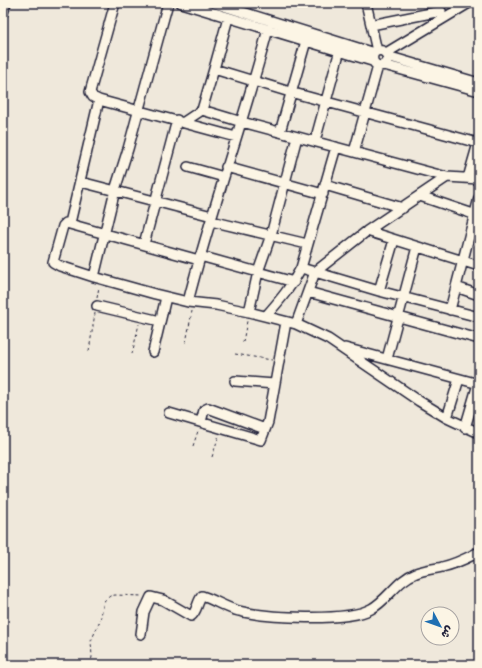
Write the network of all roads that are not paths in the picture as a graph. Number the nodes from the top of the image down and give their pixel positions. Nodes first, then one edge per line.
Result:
1 (6, 3) edge
2 (115, 3) edge
3 (168, 3) edge
4 (181, 3) edge
5 (214, 3) edge
6 (366, 3) edge
7 (469, 3) edge
8 (441, 11) edge
9 (3, 13) edge
10 (228, 18) junction
11 (371, 25) junction
12 (268, 29) junction
13 (306, 40) junction
14 (340, 50) junction
15 (380, 58) junction
16 (214, 70) junction
17 (254, 81) junction
18 (479, 82) edge
19 (479, 91) edge
20 (290, 92) junction
21 (99, 100) junction
22 (326, 101) junction
23 (138, 110) junction
24 (202, 110) junction
25 (366, 112) junction
26 (181, 122) junction
27 (242, 122) junction
28 (280, 132) junction
29 (236, 137) junction
30 (297, 137) junction
31 (315, 141) junction
32 (479, 142) edge
33 (336, 147) junction
34 (354, 152) junction
35 (226, 167) junction
36 (188, 168) dead end
37 (224, 177) junction
38 (448, 177) junction
39 (468, 178) junction
40 (479, 179) edge
41 (81, 182) junction
42 (285, 183) junction
43 (324, 189) junction
44 (115, 190) junction
45 (420, 196) junction
46 (479, 198) edge
47 (156, 201) junction
48 (404, 208) junction
49 (477, 216) edge
50 (211, 219) junction
51 (70, 223) junction
52 (367, 231) junction
53 (105, 234) junction
54 (270, 235) junction
55 (394, 240) junction
56 (144, 244) junction
57 (307, 244) junction
58 (417, 247) junction
59 (200, 258) junction
60 (463, 261) junction
61 (479, 266) edge
62 (300, 268) junction
63 (258, 272) junction
64 (315, 272) junction
65 (97, 278) junction
66 (294, 282) junction
67 (456, 287) junction
68 (379, 291) junction
69 (308, 292) junction
70 (479, 294) edge
71 (166, 297) junction
72 (402, 298) junction
73 (191, 302) junction
74 (97, 306) road end
75 (450, 310) junction
76 (249, 312) junction
77 (266, 316) junction
78 (397, 317) junction
79 (479, 318) edge
80 (160, 321) junction
81 (286, 322) junction
82 (296, 324) junction
83 (479, 339) edge
84 (340, 347) junction
85 (153, 352) dead end
86 (387, 359) junction
87 (459, 379) junction
88 (235, 381) dead end
89 (274, 384) junction
90 (479, 384) edge
91 (169, 413) dead end
92 (447, 418) junction
93 (201, 422) junction
94 (266, 428) junction
95 (465, 428) junction
96 (479, 434) edge
97 (479, 552) edge
98 (141, 634) dead end

1 - 9 street
2 - 21 street
3 - 23 street
4 - 10 street
5 - 15 street
6 - 11 street
7 - 8 street
8 - 11 street
8 - 15 street
10 - 12 street
10 - 16 street
11 - 15 street
12 - 13 street
12 - 17 street
13 - 14 street
13 - 20 street
14 - 15 street
14 - 22 street
15 - 18 street
15 - 19 street
15 - 25 street
16 - 17 street
16 - 24 street
17 - 20 street
17 - 27 street
20 - 22 street
20 - 28 street
21 - 23 street
21 - 41 street
22 - 25 street
22 - 31 street
23 - 26 street
23 - 44 street
24 - 26 street
24 - 27 street
25 - 32 street
25 - 34 street
26 - 29 street
26 - 47 street
27 - 28 street
27 - 29 street
28 - 30 street
29 - 35 street
30 - 31 street
30 - 42 street
31 - 33 street
32 - 39 street
33 - 34 street
33 - 43 street
34 - 38 street
35 - 37 street
35 - 42 street
36 - 37 street
37 - 50 street
38 - 39 street
38 - 45 street
39 - 40 street
41 - 44 street
41 - 51 street
42 - 43 street
42 - 54 street
43 - 48 street
43 - 57 street
44 - 47 street
44 - 53 street
45 - 48 street
45 - 49 street
46 - 49 street
47 - 50 street
47 - 56 street
48 - 52 street
49 - 60 street
50 - 54 street
50 - 59 street
51 - 53 street
51 - 65 street
52 - 55 street
52 - 64 street
53 - 56 street
53 - 65 street
54 - 57 street
54 - 63 street
55 - 58 street
55 - 68 street
56 - 59 street
57 - 62 street
58 - 60 street
58 - 72 street
59 - 63 street
59 - 73 street
60 - 61 street
60 - 67 street
62 - 64 street
62 - 66 street
63 - 66 street
63 - 76 street
64 - 68 street
64 - 69 street
65 - 71 street
66 - 77 street
67 - 70 street
67 - 75 street
68 - 72 street
69 - 78 street
69 - 82 street
71 - 73 street
71 - 80 street
72 - 75 street
72 - 78 street
73 - 76 street
74 - 80 street
75 - 79 street
76 - 77 street
77 - 81 street
78 - 83 street
78 - 86 street
80 - 85 street
81 - 82 street
81 - 89 street
82 - 84 street
84 - 86 street
84 - 92 street
86 - 87 street
87 - 90 street
87 - 92 street
88 - 89 street
89 - 94 street
90 - 95 street
91 - 93 street
92 - 95 street
93 - 94 street
93 - 94 street
95 - 96 street
97 - 98 street

